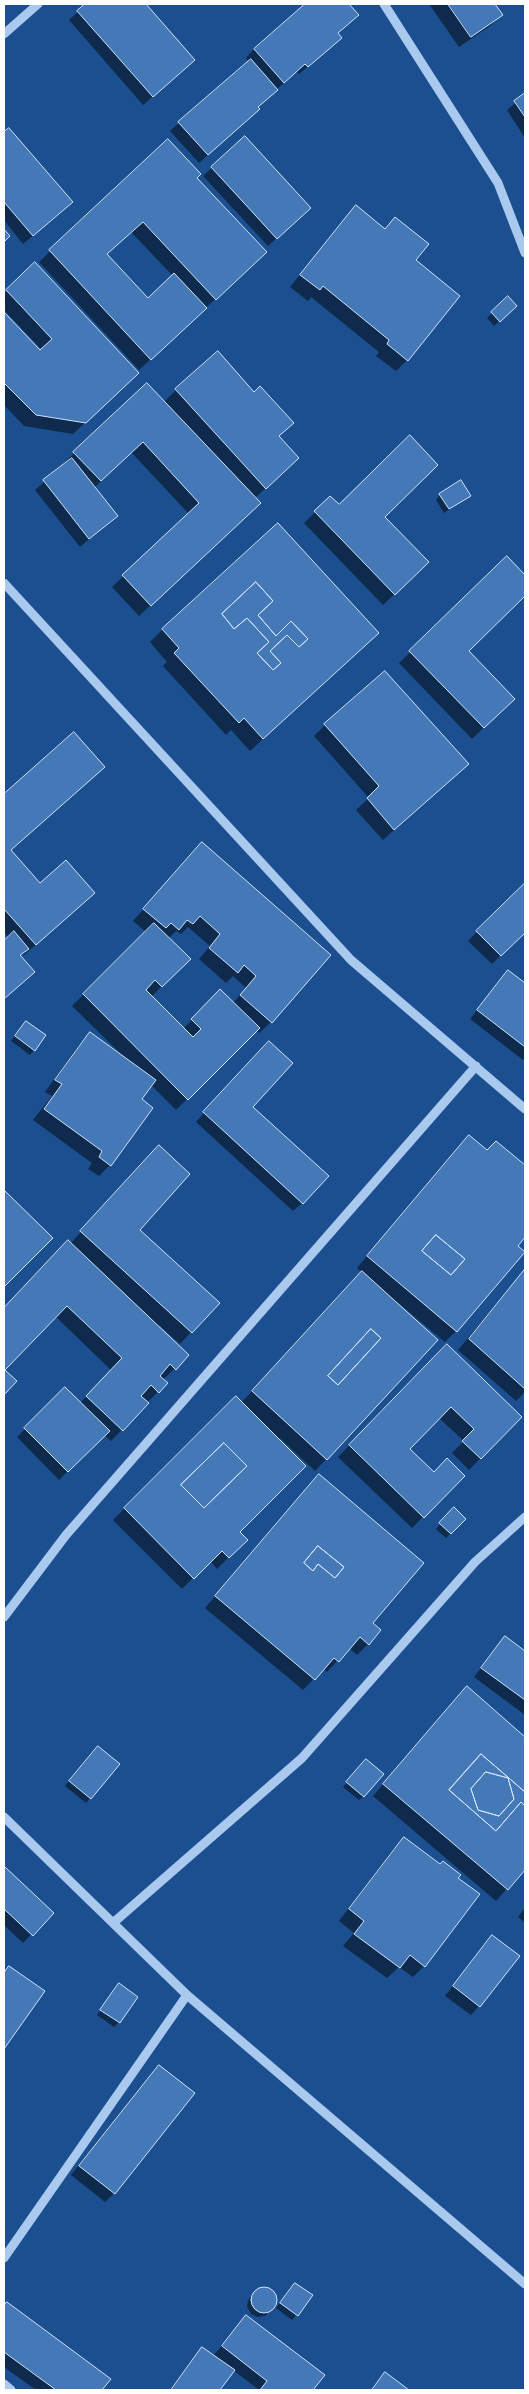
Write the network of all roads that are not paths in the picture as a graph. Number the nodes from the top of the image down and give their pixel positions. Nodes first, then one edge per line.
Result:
1 (38, 4) edge
2 (384, 4) edge
3 (4, 34) edge
4 (525, 253) edge
5 (4, 583) edge
6 (476, 1066) junction
7 (525, 1109) edge
8 (525, 1517) edge
9 (4, 1617) edge
10 (4, 1816) edge
11 (112, 1923) junction
12 (187, 1995) junction
13 (4, 2258) edge
14 (525, 2284) edge
15 (4, 2384) edge
16 (11, 2390) edge

1 - 3 street
2 - 4 street
5 - 6 street
6 - 7 street
6 - 9 street
8 - 11 street
10 - 11 street
11 - 12 street
12 - 13 street
12 - 14 street
15 - 16 street

